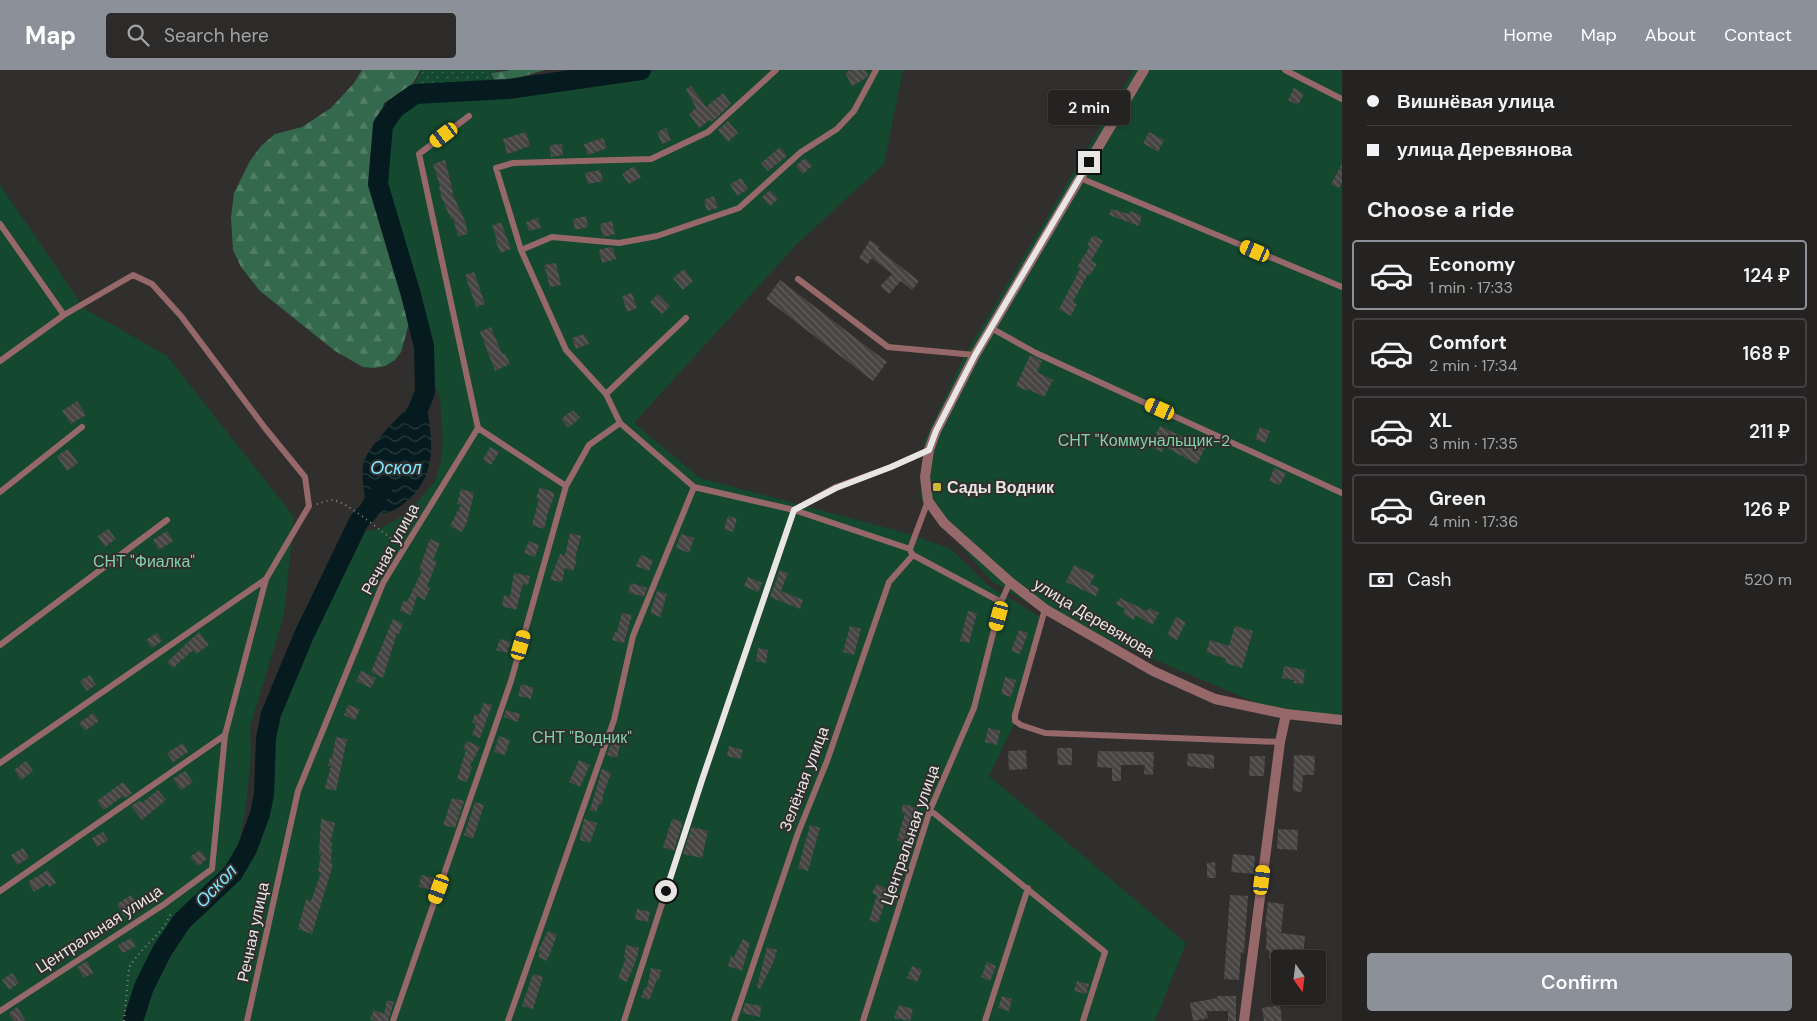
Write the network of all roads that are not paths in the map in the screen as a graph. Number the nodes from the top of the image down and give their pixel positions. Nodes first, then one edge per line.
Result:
1 (776, 70) edge
2 (876, 70) edge
3 (1144, 70) edge
4 (1285, 70) edge
5 (1342, 100) edge
6 (469, 116) dead end
7 (1080, 178) junction
8 (0, 224) edge
9 (521, 250) junction
10 (798, 279) dead end
11 (1342, 287) edge
12 (64, 315) junction
13 (686, 318) dead end
14 (991, 328) junction
15 (975, 355) junction
16 (0, 361) edge
17 (606, 394) junction
18 (620, 423) junction
19 (82, 427) dead end
20 (478, 428) junction
21 (929, 450) junction
22 (566, 486) junction
23 (694, 487) junction
24 (0, 492) edge
25 (1342, 492) edge
26 (928, 501) junction
27 (794, 510) junction
28 (167, 520) dead end
29 (912, 552) junction
30 (266, 579) junction
31 (1010, 582) junction
32 (1001, 602) junction
33 (1045, 609) junction
34 (0, 645) edge
35 (1286, 714) junction
36 (1342, 720) edge
37 (225, 735) junction
38 (1280, 742) junction
39 (0, 764) edge
40 (930, 810) junction
41 (1028, 888) junction
42 (0, 891) edge
43 (0, 1011) edge
44 (247, 1021) edge
45 (393, 1021) edge
46 (508, 1021) edge
47 (624, 1021) edge
48 (734, 1021) edge
49 (863, 1021) edge
50 (986, 1021) edge
51 (1083, 1021) edge
52 (1244, 1021) edge

1 - 9 lane
2 - 9 lane
3 - 7 street, улица Деревянова
4 - 5 lane
6 - 20 lane
7 - 11 lane
7 - 14 street, улица Деревянова
8 - 12 lane
9 - 17 lane
10 - 15 lane
12 - 16 lane
12 - 30 lane
13 - 17 lane
14 - 15 street, улица Деревянова
14 - 25 lane
15 - 21 street, улица Деревянова
17 - 18 lane
18 - 22 lane
18 - 23 lane
19 - 24 lane
20 - 22 lane
20 - 44 lane, Речная улица
21 - 26 street, улица Деревянова
21 - 27 lane
22 - 45 lane
23 - 27 lane
23 - 46 lane
26 - 29 lane
26 - 31 street, улица Деревянова
27 - 29 lane
27 - 47 lane
28 - 34 lane
29 - 32 lane
29 - 48 lane, Зелёная улица
30 - 37 lane
30 - 39 lane
31 - 32 lane, Центральная улица
31 - 33 street, улица Деревянова
32 - 40 lane, Центральная улица
33 - 35 street, улица Деревянова
33 - 38 lane
35 - 36 street, улица Деревянова
35 - 38 street
37 - 42 lane
37 - 43 lane, Центральная улица
38 - 52 street
40 - 41 lane
40 - 49 lane, Центральная улица
41 - 50 lane
41 - 51 lane

